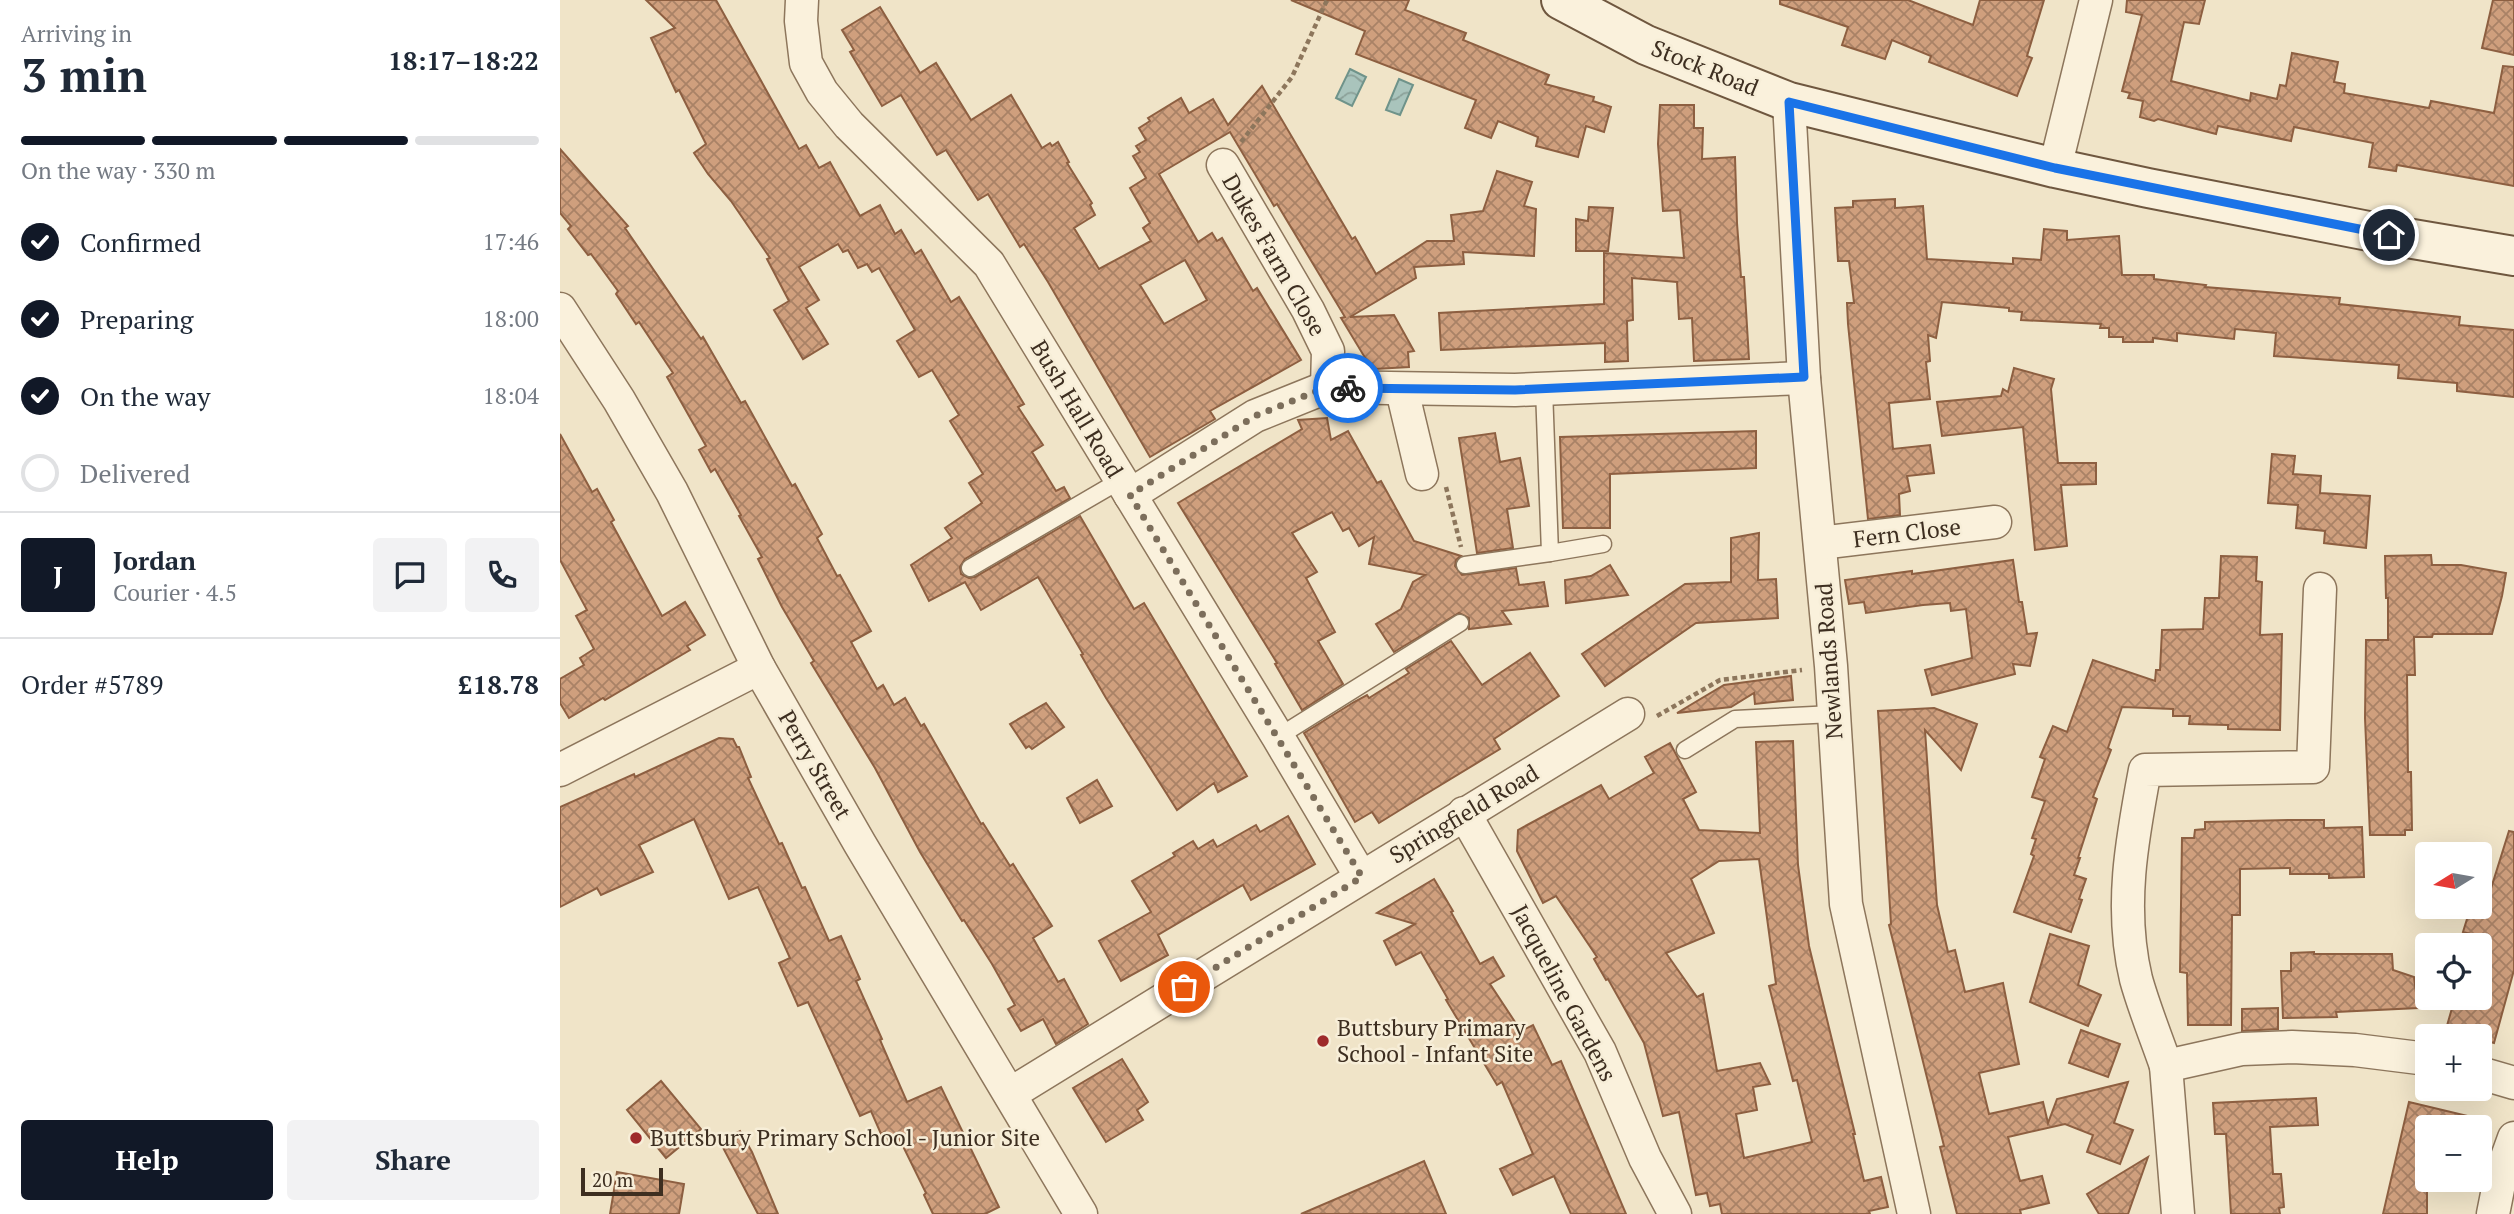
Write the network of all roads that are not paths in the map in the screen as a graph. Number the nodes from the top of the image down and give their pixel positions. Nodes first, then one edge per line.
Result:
1 (802, 0) edge
2 (1561, 0) edge
3 (2096, 0) edge
4 (1789, 102) junction
5 (1223, 165) road end
6 (2055, 168) junction
7 (2514, 256) edge
8 (560, 310) edge
9 (1804, 377) junction
10 (1327, 387) junction
11 (1544, 389) junction
12 (1402, 390) junction
13 (1422, 474) dead end
14 (1125, 487) junction
15 (1995, 523) dead end
16 (1820, 543) junction
17 (1603, 544) dead end
18 (1550, 554) junction
19 (1465, 565) dead end
20 (970, 568) dead end
21 (2319, 589) dead end
22 (1460, 624) dead end
23 (759, 668) junction
24 (1628, 714) road end
25 (1833, 714) junction
26 (1278, 737) junction
27 (1685, 750) dead end
28 (560, 770) edge
29 (1464, 813) junction
30 (1362, 877) junction
31 (2415, 1058) edge
32 (2166, 1066) junction
33 (2492, 1077) edge
34 (2514, 1083) edge
35 (1010, 1094) junction
36 (2514, 1138) edge
37 (1081, 1214) edge
38 (1675, 1214) edge
39 (1914, 1214) edge
40 (2178, 1214) edge
41 (2493, 1214) edge

1 - 14 street, Bush Hall Road
2 - 4 main road, Stock Road
3 - 6 street
4 - 6 main road, Stock Road
4 - 9 street, Newlands Road
5 - 10 street, Dukes Farm Close
6 - 7 main road, Stock Road
8 - 23 street, Perry Street
9 - 11 street
9 - 16 street, Newlands Road
10 - 12 street
10 - 14 street
11 - 12 street
11 - 18 lane
12 - 13 street
14 - 20 lane
14 - 26 street, Bush Hall Road
15 - 16 street, Fern Close
16 - 25 street, Newlands Road
17 - 18 lane
18 - 19 lane
21 - 32 street
22 - 26 lane
23 - 28 street
23 - 35 street, Perry Street
24 - 29 street, Springfield Road
25 - 27 lane
25 - 39 street, Newlands Road
26 - 30 street, Bush Hall Road
29 - 30 street, Springfield Road
29 - 38 street, Jacqueline Gardens
30 - 35 street, Springfield Road
31 - 32 street
32 - 40 street
33 - 34 street
35 - 37 street, Perry Street
36 - 41 street

